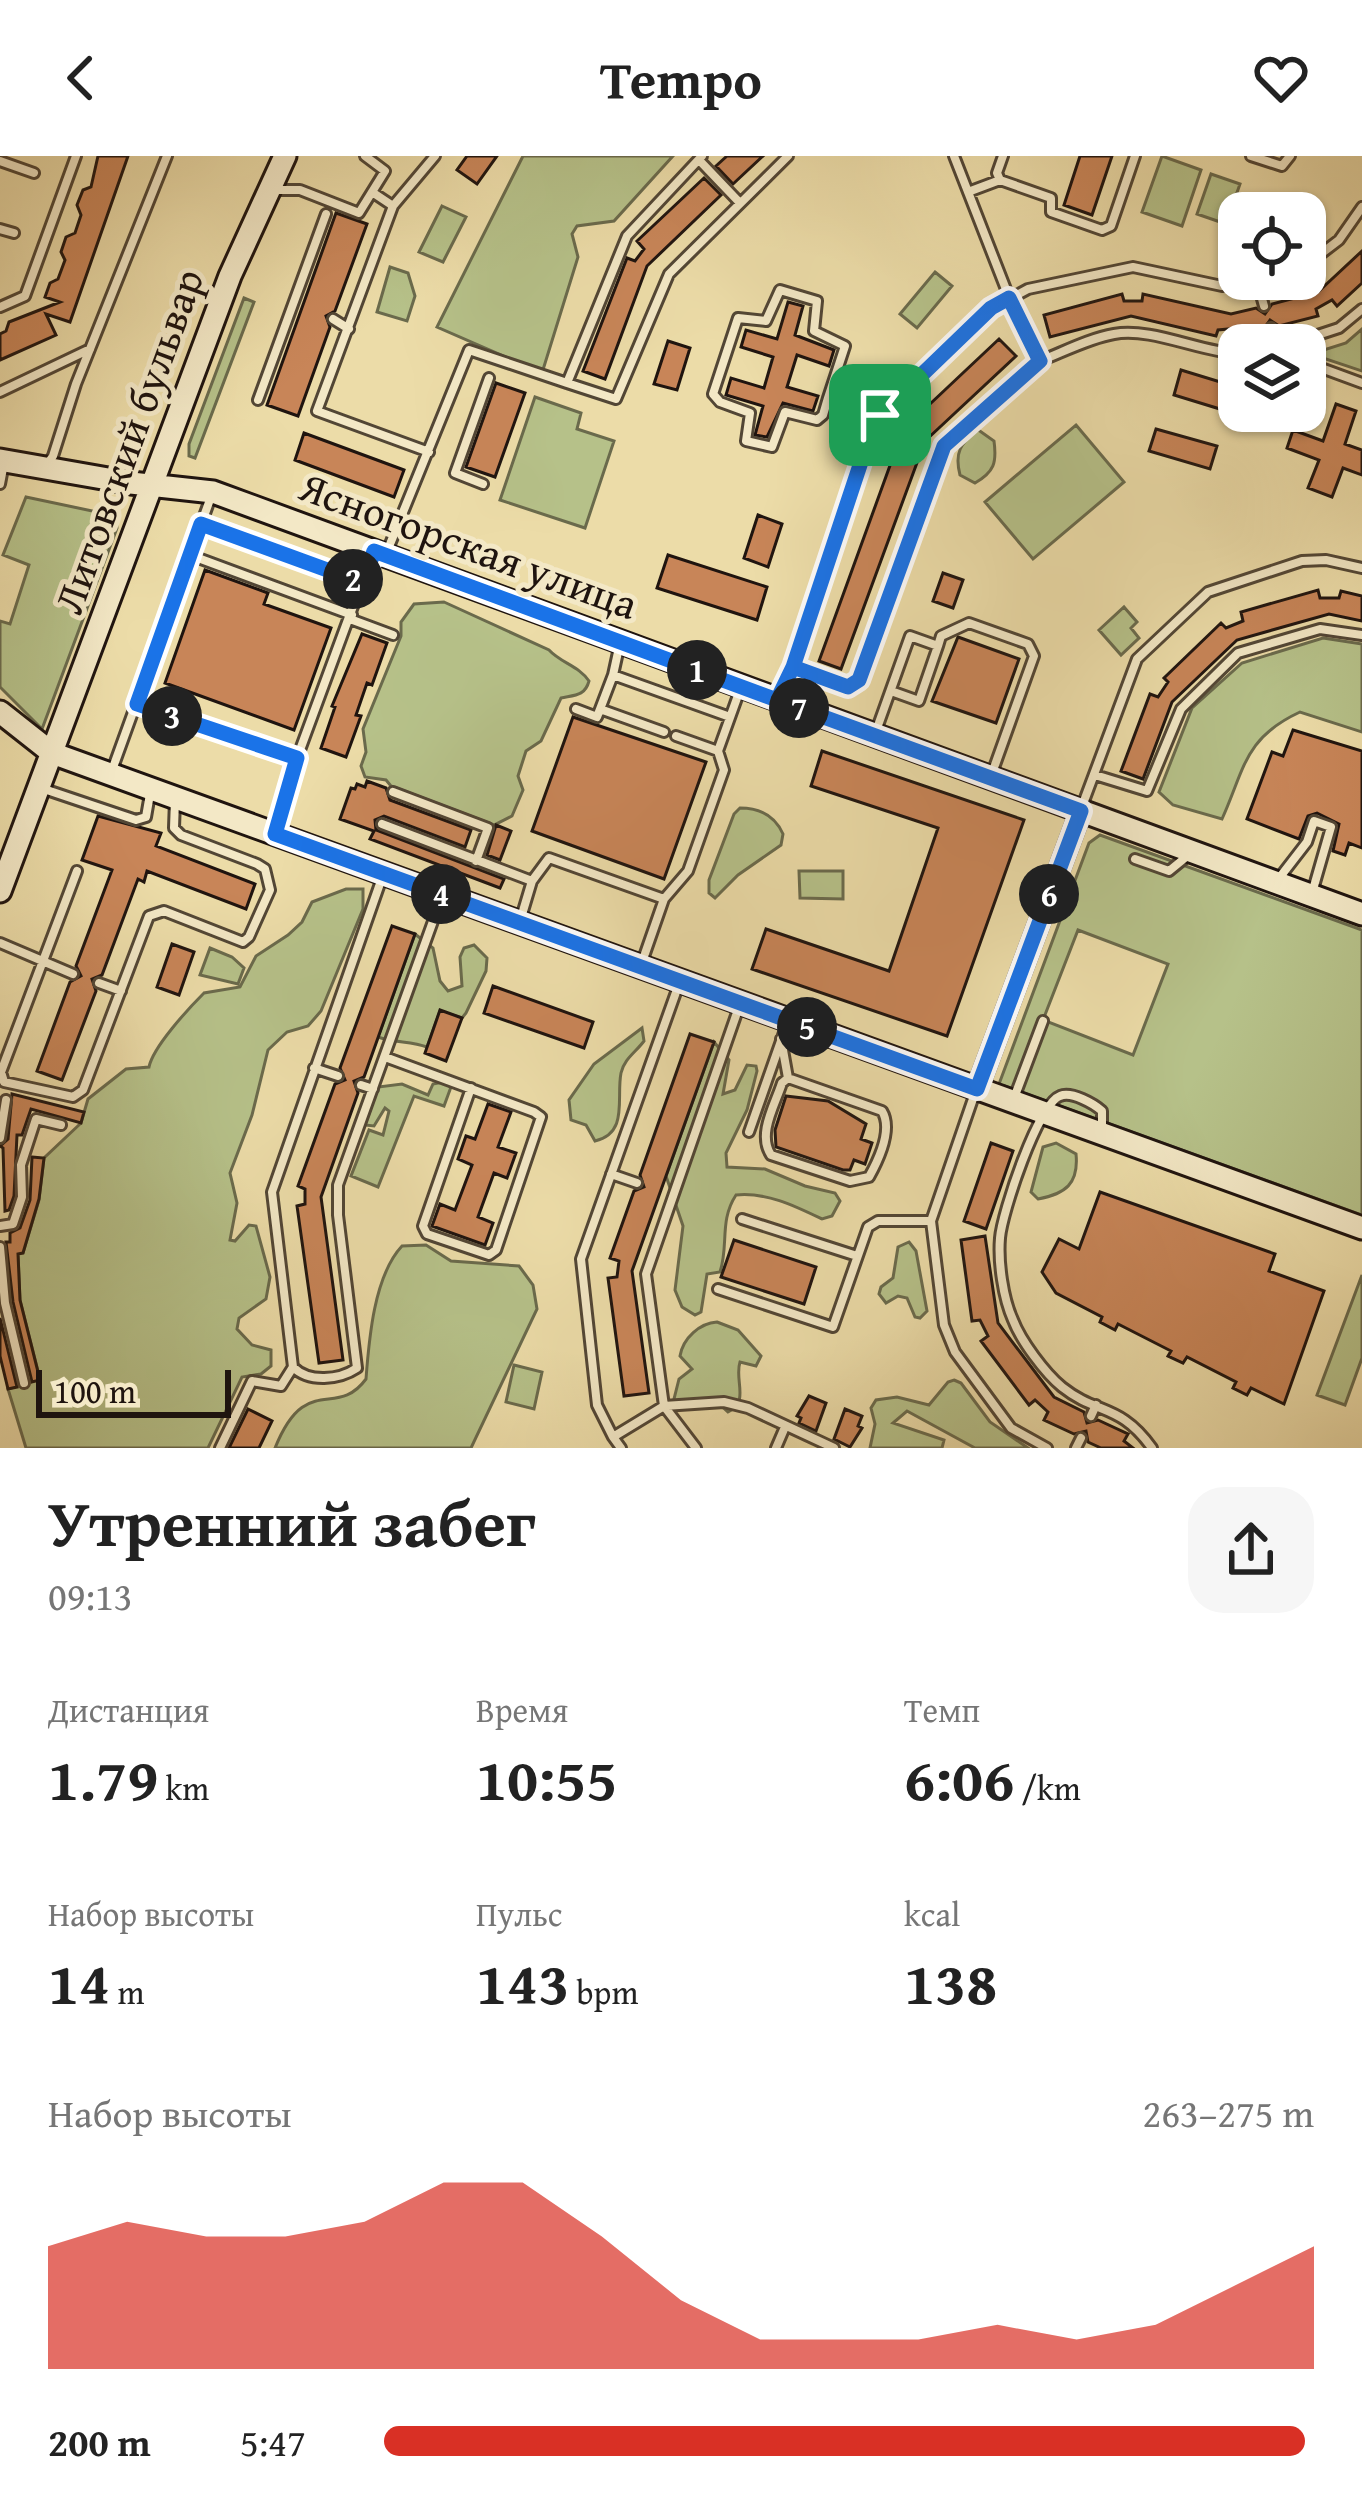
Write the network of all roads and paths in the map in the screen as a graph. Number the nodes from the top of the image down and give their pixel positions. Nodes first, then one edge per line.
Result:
1 (76, 156) edge
2 (167, 156) edge
3 (285, 156) edge
4 (365, 156) edge
5 (435, 156) edge
6 (788, 156) edge
7 (954, 156) edge
8 (1003, 156) edge
9 (1135, 156) edge
10 (1251, 156) edge
11 (1290, 156) edge
12 (701, 158) edge
13 (0, 160) edge
14 (34, 173) dead end
15 (1000, 179) junction
16 (266, 190) junction
17 (968, 192) junction
18 (372, 193) junction
19 (740, 203) junction
20 (393, 206) junction
21 (1362, 207) edge
22 (326, 214) dead end
23 (0, 229) edge
24 (14, 233) dead end
25 (1326, 249) edge
26 (1218, 285) edge
27 (1009, 298) junction
28 (1263, 300) edge
29 (1264, 306) dead end
30 (0, 308) edge
31 (1362, 308) edge
32 (333, 319) dead end
33 (349, 329) junction
34 (1326, 332) edge
35 (90, 350) junction
36 (1218, 353) edge
37 (1040, 361) junction
38 (1326, 370) edge
39 (489, 378) dead end
40 (567, 383) junction
41 (1362, 383) edge
42 (0, 392) edge
43 (828, 398) junction
44 (259, 400) dead end
45 (880, 415) junction
46 (429, 452) junction
47 (2, 461) edge
48 (43, 468) junction
49 (0, 484) edge
50 (483, 484) dead end
51 (154, 485) junction
52 (213, 492) junction
53 (201, 524) junction
54 (380, 553) junction
55 (190, 555) junction
56 (1362, 568) edge
57 (363, 583) junction
58 (351, 617) junction
59 (394, 634) dead end
60 (1362, 635) edge
61 (620, 642) junction
62 (938, 646) junction
63 (793, 667) junction
64 (613, 675) junction
65 (742, 686) junction
66 (891, 691) junction
67 (777, 700) junction
68 (137, 704) junction
69 (600, 709) junction
70 (576, 710) dead end
71 (0, 712) edge
72 (730, 717) junction
73 (664, 732) dead end
74 (875, 735) junction
75 (676, 736) dead end
76 (718, 751) junction
77 (52, 753) junction
78 (297, 758) junction
79 (110, 774) junction
80 (1095, 775) junction
81 (991, 778) junction
82 (39, 788) junction
83 (151, 789) junction
84 (393, 792) dead end
85 (176, 798) junction
86 (1081, 811) junction
87 (382, 824) dead end
88 (275, 834) junction
89 (1192, 852) junction
90 (1135, 860) dead end
91 (476, 861) junction
92 (77, 871) dead end
93 (383, 873) junction
94 (532, 881) junction
95 (1275, 882) junction
96 (0, 891) edge
97 (443, 895) junction
98 (1312, 896) junction
99 (664, 899) junction
100 (1362, 914) edge
101 (519, 922) junction
102 (0, 944) edge
103 (43, 962) junction
104 (641, 967) junction
105 (73, 974) dead end
106 (680, 981) junction
107 (99, 983) dead end
108 (121, 992) junction
109 (741, 1003) junction
110 (1043, 1021) dead end
111 (785, 1029) junction
112 (385, 1057) junction
113 (314, 1067) junction
114 (338, 1076) dead end
115 (788, 1078) junction
116 (361, 1084) dead end
117 (471, 1088) junction
118 (373, 1089) junction
119 (977, 1089) junction
120 (6, 1100) dead end
121 (1013, 1102) junction
122 (1042, 1112) junction
123 (62, 1125) dead end
124 (749, 1132) dead end
125 (0, 1138) edge
126 (611, 1174) junction
127 (637, 1183) dead end
128 (660, 1192) dead end
129 (673, 1196) junction
130 (742, 1219) dead end
131 (931, 1221) junction
132 (0, 1226) edge
133 (1362, 1228) edge
134 (0, 1247) edge
135 (857, 1256) junction
136 (718, 1288) dead end
137 (293, 1367) junction
138 (24, 1383) dead end
139 (1096, 1405) junction
140 (664, 1406) junction
141 (1090, 1416) dead end
142 (785, 1427) junction
143 (613, 1437) junction
144 (220, 1448) edge
145 (621, 1448) edge
146 (696, 1448) edge
147 (776, 1448) edge
148 (834, 1448) edge
149 (1047, 1448) edge
150 (1152, 1448) edge

1 - 30 lane
2 - 35 lane
3 - 16 main road, Литовский бульвар
4 - 18 lane
5 - 20 lane
6 - 19 lane
7 - 17 lane
8 - 15 lane
9 - 15 lane
10 - 11 lane
12 - 19 lane
12 - 40 lane
13 - 14 lane
15 - 17 lane
16 - 18 lane
16 - 51 main road, Литовский бульвар
17 - 27 lane
18 - 20 lane
19 - 40 lane
20 - 33 lane
21 - 25 lane
22 - 44 lane
23 - 24 lane
26 - 27 lane
27 - 37 lane
27 - 45 lane
28 - 29 lane
31 - 34 lane
32 - 33 lane
33 - 46 lane
35 - 42 lane
35 - 48 lane
36 - 37 lane
37 - 63 lane
38 - 41 lane
39 - 50 lane
40 - 46 lane
43 - 43 lane
43 - 45 lane
45 - 63 lane
46 - 54 lane
47 - 48 main road, Ясногорская улица
47 - 49 lane
48 - 51 main road, Ясногорская улица
51 - 52 main road, Ясногорская улица
51 - 77 main road, Литовский бульвар
52 - 53 lane
52 - 54 main road, Ясногорская улица
53 - 55 lane
53 - 57 lane
54 - 57 lane
54 - 61 main road, Ясногорская улица
55 - 58 lane
55 - 68 lane
56 - 80 lane
57 - 58 lane
58 - 59 lane
58 - 78 lane
60 - 80 lane
61 - 64 lane
61 - 65 main road, Ясногорская улица
62 - 66 lane
62 - 66 lane
62 - 81 lane
63 - 67 lane
64 - 69 lane
64 - 72 lane
65 - 67 main road, Ясногорская улица
65 - 72 lane
66 - 74 lane
67 - 74 main road, Ясногорская улица
68 - 78 lane
68 - 79 lane
69 - 70 lane
69 - 73 lane
71 - 77 main road
72 - 76 lane
74 - 81 main road, Ясногорская улица
75 - 76 lane
76 - 99 lane
77 - 79 main road
77 - 82 main road, Литовский бульвар
78 - 88 lane
79 - 83 main road
80 - 86 lane
81 - 86 main road, Ясногорская улица
82 - 83 lane
82 - 96 main road, Литовский бульвар
83 - 85 main road
84 - 91 lane
85 - 88 main road
85 - 108 lane
86 - 89 main road, Ясногорская улица
86 - 119 street
87 - 91 lane
88 - 93 main road
89 - 90 lane
89 - 95 main road, Ясногорская улица
91 - 94 lane
92 - 103 lane
93 - 97 main road
93 - 113 lane
94 - 99 lane
94 - 101 lane
95 - 98 main road, Ясногорская улица
95 - 98 lane
97 - 101 main road
97 - 112 lane
98 - 100 main road, Ясногорская улица
99 - 104 lane
101 - 104 main road
102 - 103 lane
103 - 105 lane
103 - 108 lane
104 - 106 main road
106 - 109 main road
106 - 126 lane
107 - 108 lane
109 - 111 main road
109 - 129 lane
110 - 121 lane
111 - 115 lane
111 - 119 main road
111 - 124 lane
112 - 117 lane
112 - 118 lane
113 - 114 lane
113 - 137 lane
115 - 115 lane
116 - 118 lane
117 - 117 lane
118 - 137 lane
119 - 121 main road
119 - 131 lane
120 - 125 lane
121 - 122 main road
122 - 133 main road
122 - 139 lane
123 - 132 lane
126 - 127 lane
126 - 143 lane
128 - 129 lane
129 - 140 lane
130 - 135 lane
131 - 135 lane
131 - 149 lane
134 - 138 lane
135 - 136 lane
137 - 144 lane
139 - 141 lane
139 - 150 lane
140 - 142 lane
140 - 143 lane
140 - 146 lane
142 - 147 lane
142 - 148 lane
143 - 145 lane

